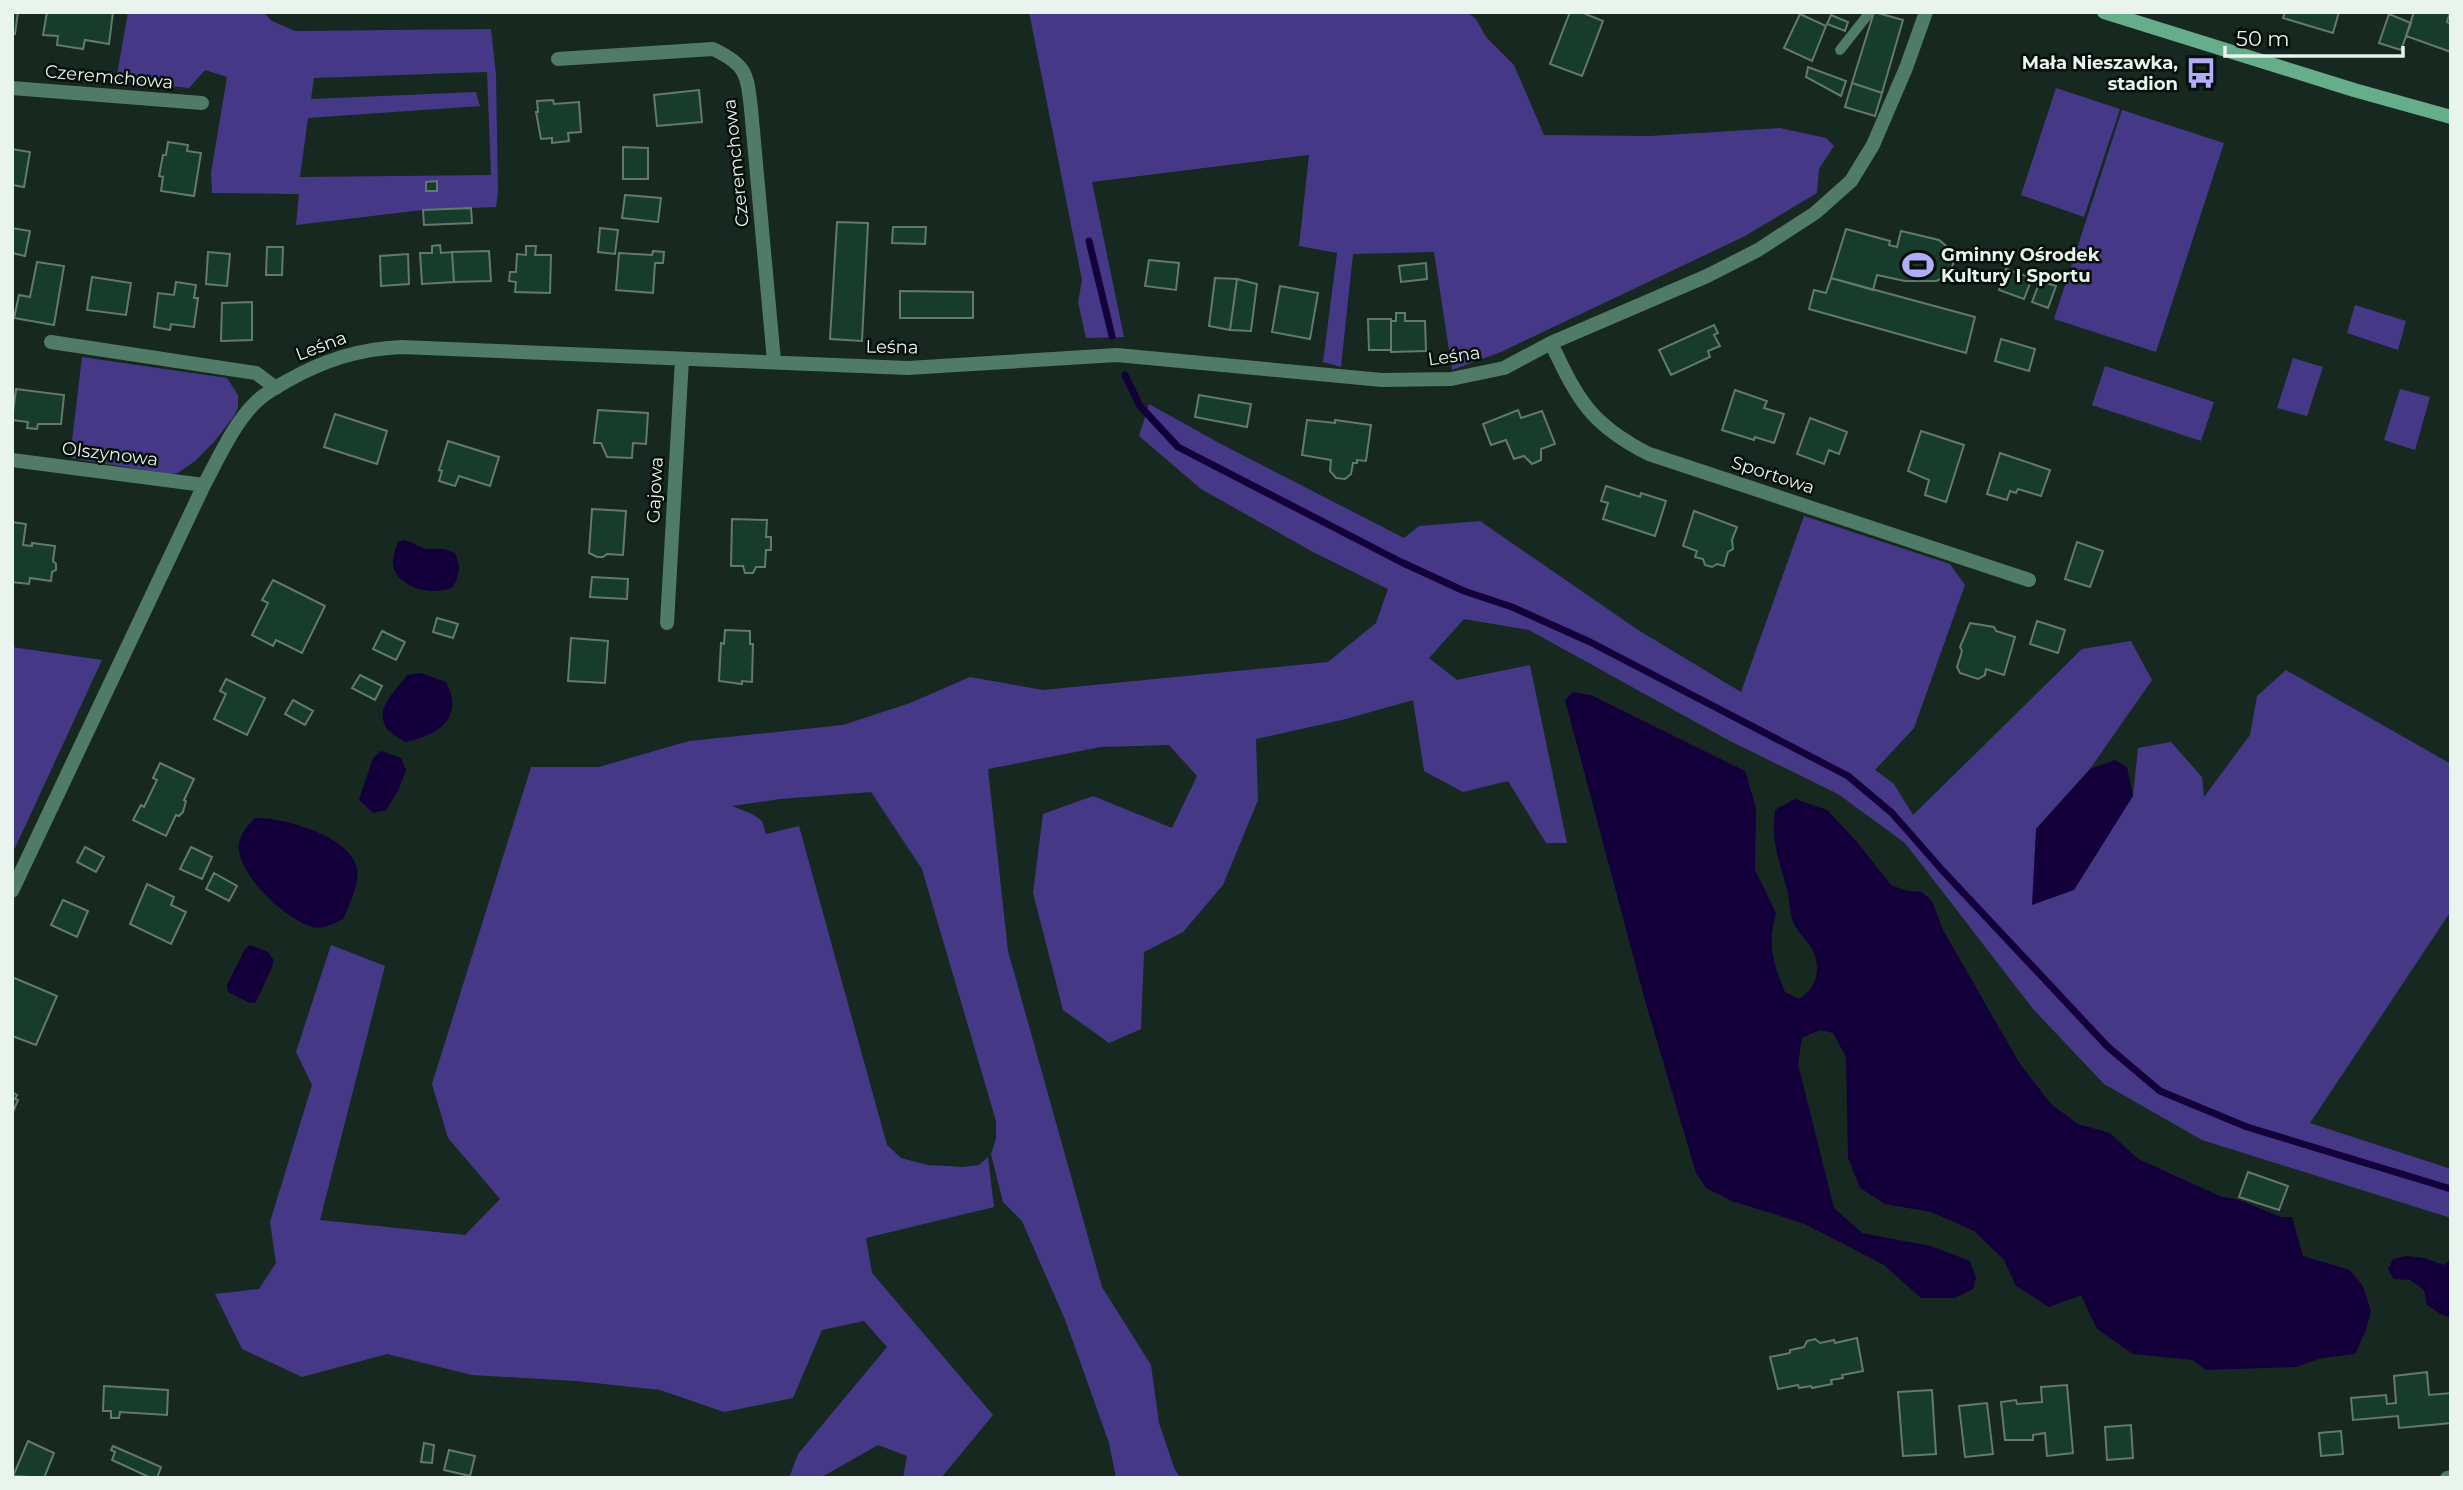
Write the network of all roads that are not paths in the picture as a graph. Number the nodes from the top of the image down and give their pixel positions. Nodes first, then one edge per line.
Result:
1 (1870, 12) edge
2 (1926, 12) edge
3 (2104, 12) edge
4 (1840, 50) dead end
5 (558, 60) dead end
6 (12, 88) edge
7 (202, 103) dead end
8 (2451, 117) edge
9 (51, 342) dead end
10 (1551, 343) junction
11 (682, 359) junction
12 (774, 361) junction
13 (276, 388) junction
14 (12, 460) edge
15 (204, 485) junction
16 (2029, 580) dead end
17 (667, 623) dead end
18 (12, 891) edge

1 - 4 lane
2 - 10 street, Leśna
3 - 8 main road
5 - 12 street, Czeremchowa
6 - 7 street, Czeremchowa
9 - 13 street
10 - 12 street, Leśna
10 - 16 street, Sportowa
11 - 12 street, Leśna
11 - 13 street, Leśna
11 - 17 street, Gajowa
13 - 15 street, Leśna
14 - 15 street, Olszynowa
15 - 18 street, Leśna

